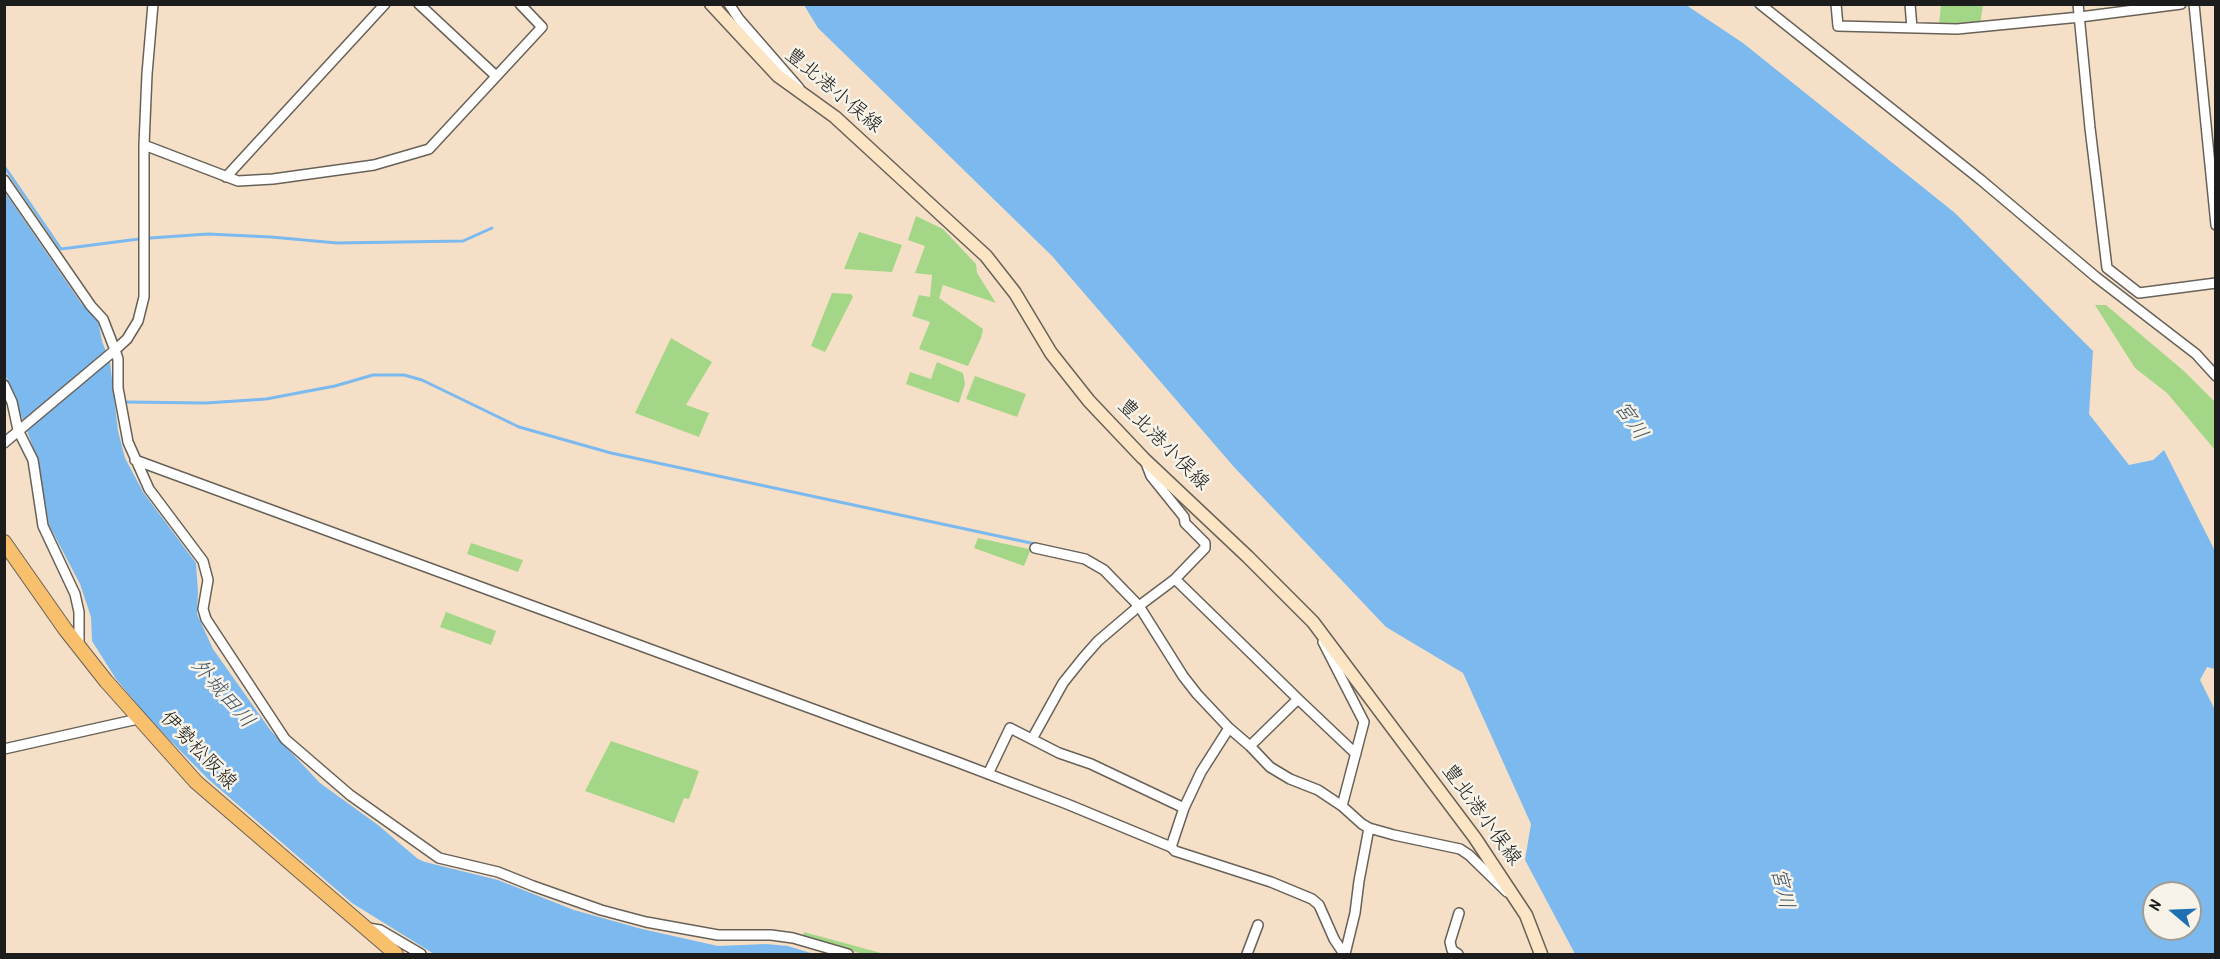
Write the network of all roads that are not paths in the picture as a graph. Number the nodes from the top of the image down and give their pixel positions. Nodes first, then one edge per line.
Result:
1 (153, 4) edge
2 (385, 4) edge
3 (419, 4) edge
4 (520, 4) edge
5 (711, 4) edge
6 (729, 4) edge
7 (1760, 4) edge
8 (1836, 4) edge
9 (1910, 4) edge
10 (2078, 4) edge
11 (2181, 4) edge
12 (2194, 4) edge
13 (2080, 17) junction
14 (1912, 28) junction
15 (496, 76) junction
16 (803, 92) junction
17 (144, 145) junction
18 (226, 177) junction
19 (4, 180) edge
20 (2216, 225) edge
21 (2216, 283) edge
22 (113, 352) junction
23 (2216, 376) edge
24 (4, 385) edge
25 (20, 428) junction
26 (4, 443) edge
27 (1143, 458) junction
28 (135, 460) junction
29 (4, 542) edge
30 (1035, 548) dead end
31 (1175, 579) junction
32 (1139, 606) junction
33 (1312, 622) junction
34 (79, 644) junction
35 (1298, 699) junction
36 (138, 719) junction
37 (1229, 728) junction
38 (1032, 739) junction
39 (1250, 746) junction
40 (4, 748) edge
41 (1356, 754) junction
42 (988, 774) junction
43 (1342, 806) junction
44 (1184, 808) junction
45 (1369, 828) junction
46 (1171, 847) junction
47 (1515, 898) junction
48 (1459, 913) dead end
49 (1258, 925) dead end
50 (365, 927) junction
51 (396, 954) edge
52 (421, 954) edge
53 (848, 954) edge
54 (1247, 954) edge
55 (1345, 954) edge
56 (1458, 954) edge
57 (1541, 954) edge

1 - 17 street
2 - 18 street
3 - 15 street
4 - 15 street
5 - 16 main road, 豊北港小俣線
6 - 16 street
7 - 23 street
8 - 14 street
9 - 14 street
10 - 13 street
11 - 13 street
12 - 20 street
13 - 14 street
13 - 21 street
15 - 18 street
16 - 27 main road, 豊北港小俣線
17 - 18 street
17 - 22 street
19 - 22 street
22 - 25 street
22 - 28 street
24 - 25 street
25 - 26 street
25 - 34 street
27 - 31 street
27 - 33 main road, 豊北港小俣線
28 - 42 street
28 - 53 street
29 - 34 main road, 伊勢松阪線
30 - 32 street
31 - 32 street
31 - 35 street
32 - 37 street
32 - 38 street
33 - 41 street
33 - 47 main road, 豊北港小俣線
34 - 36 main road, 伊勢松阪線
35 - 39 street
35 - 41 street
36 - 40 street
36 - 50 main road, 伊勢松阪線
37 - 39 street
37 - 44 street
38 - 42 street
38 - 44 street
39 - 43 street
41 - 43 street
42 - 46 street
43 - 45 street
44 - 46 street
45 - 47 street
45 - 55 street
46 - 55 street
47 - 57 main road, 豊北港小俣線
48 - 56 street
49 - 54 street
50 - 51 main road, 伊勢松阪線
50 - 52 street

